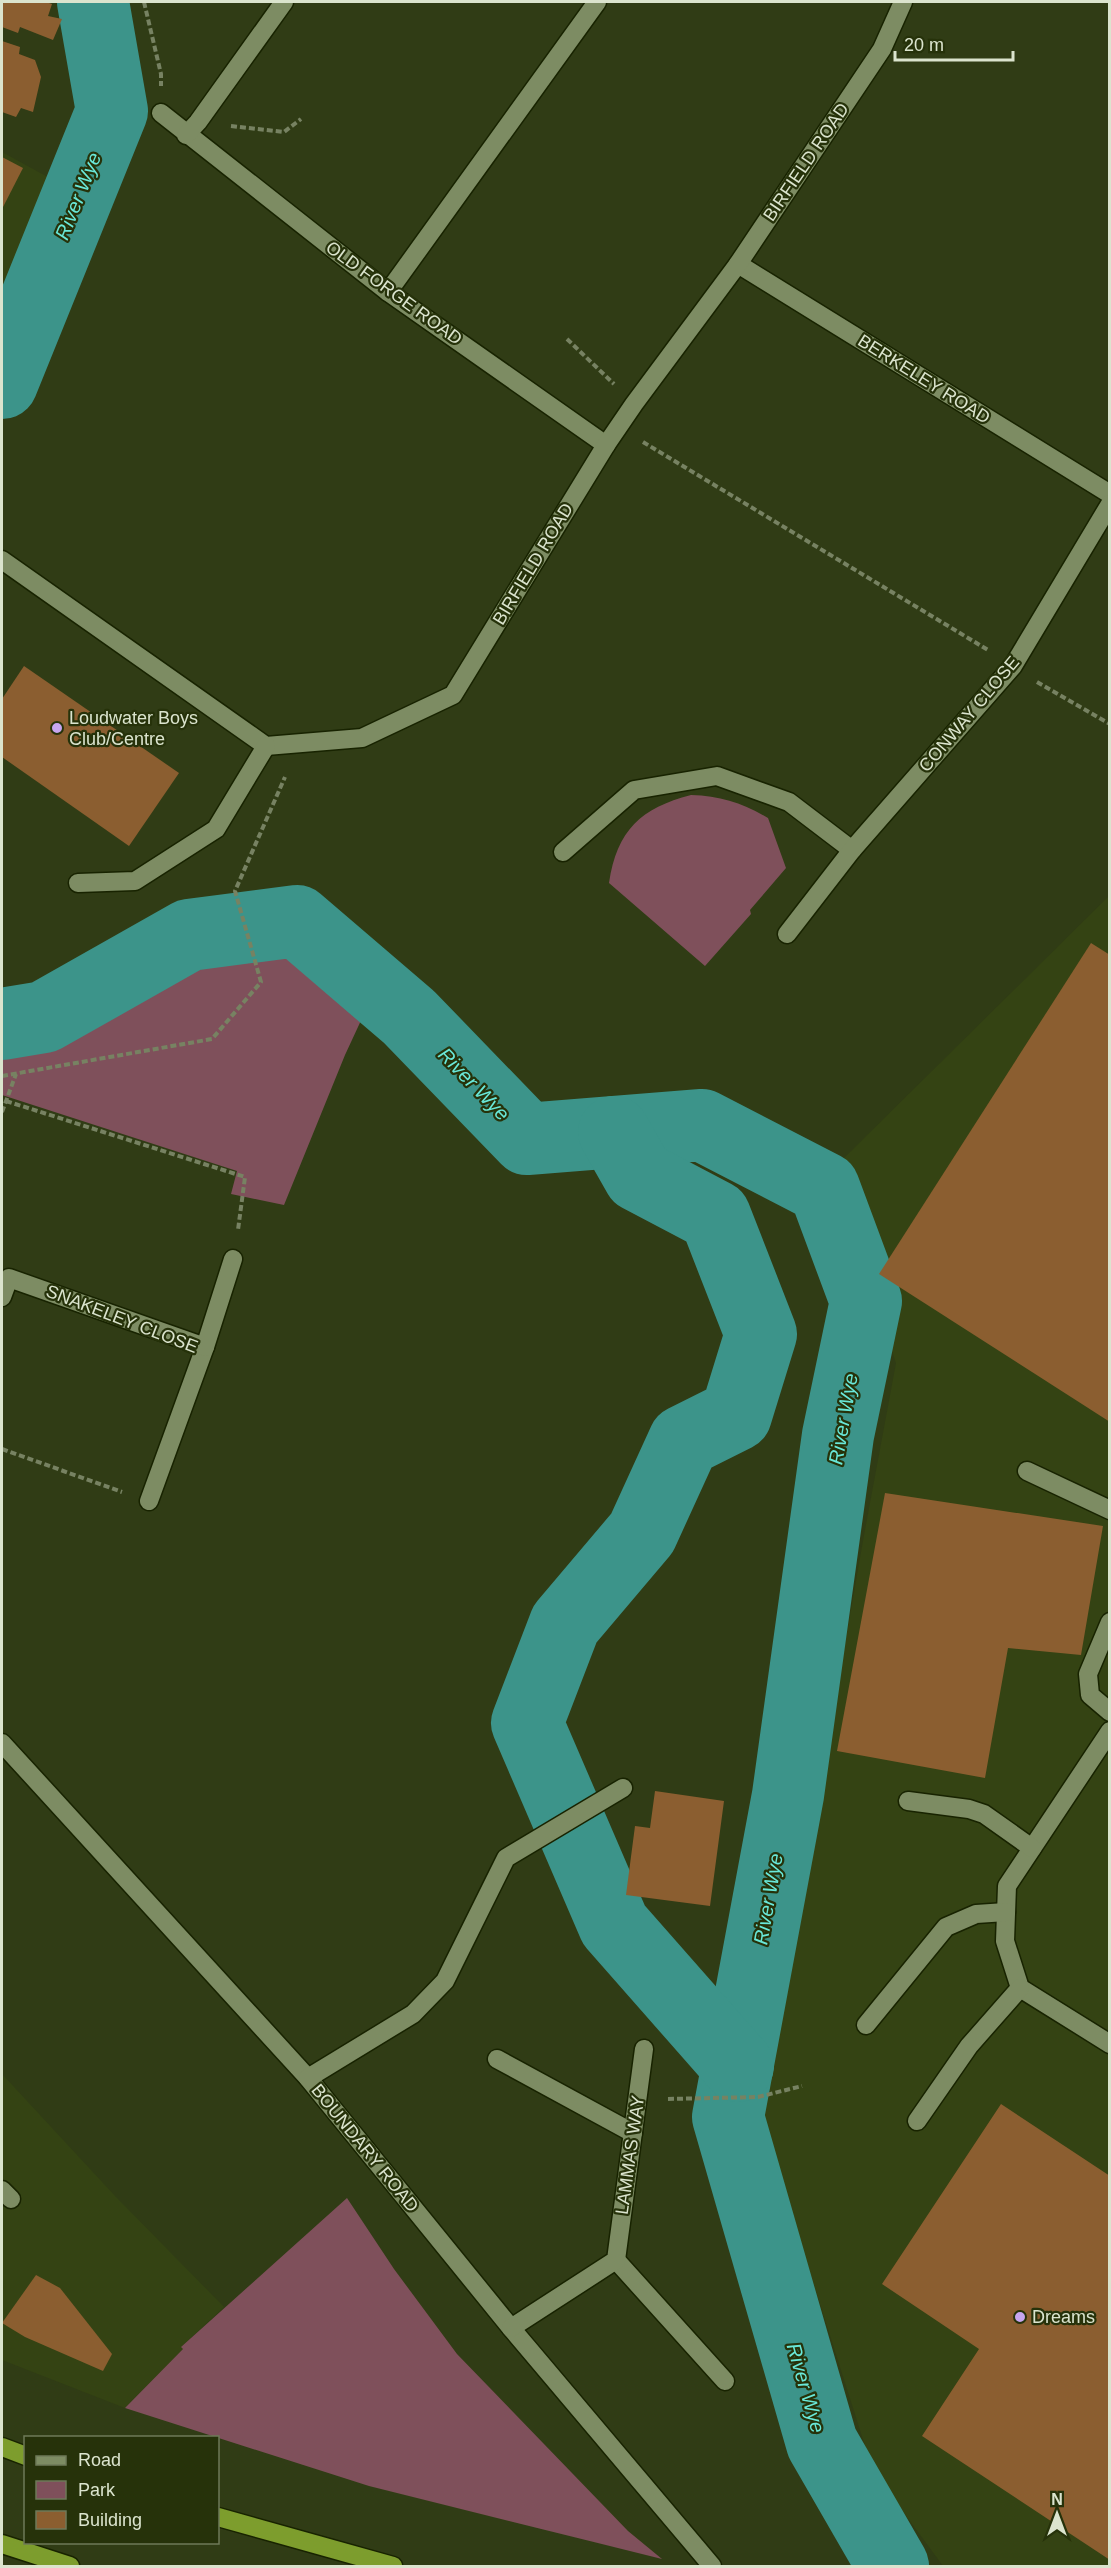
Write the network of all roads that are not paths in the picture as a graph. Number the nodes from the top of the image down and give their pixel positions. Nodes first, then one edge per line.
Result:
1 (284, 2) edge
2 (597, 2) edge
3 (903, 2) edge
4 (160, 113) road end
5 (192, 128) junction
6 (738, 264) junction
7 (388, 292) junction
8 (606, 445) junction
9 (1110, 494) edge
10 (1110, 504) edge
11 (2, 560) edge
12 (266, 746) junction
13 (852, 850) junction
14 (563, 852) dead end
15 (78, 883) dead end
16 (787, 934) dead end
17 (233, 1259) road end
18 (2, 1298) edge
19 (205, 1347) junction
20 (1027, 1471) dead end
21 (148, 1501) road end
22 (1110, 1510) edge
23 (1110, 1622) edge
24 (1110, 1712) edge
25 (1110, 1731) edge
26 (2, 1743) edge
27 (623, 1788) dead end
28 (908, 1801) dead end
29 (1032, 1848) junction
30 (1006, 1912) junction
31 (1020, 1988) junction
32 (866, 2025) dead end
33 (1110, 2044) edge
34 (644, 2049) dead end
35 (497, 2059) dead end
36 (308, 2078) junction
37 (917, 2121) dead end
38 (633, 2133) junction
39 (616, 2260) junction
40 (511, 2328) junction
41 (725, 2381) dead end
42 (2, 2447) edge
43 (24, 2455) edge
44 (219, 2517) edge
45 (2, 2544) edge
46 (69, 2566) edge
47 (393, 2566) edge
48 (712, 2566) edge

1 - 5 street
2 - 7 street
3 - 6 street, BIRFIELD ROAD
4 - 5 street, OLD FORGE ROAD
5 - 7 street, OLD FORGE ROAD
6 - 8 street, BIRFIELD ROAD
6 - 9 street, BERKELEY ROAD
7 - 8 street, OLD FORGE ROAD
8 - 12 street, BIRFIELD ROAD
10 - 13 street, CONWAY CLOSE
11 - 12 street
12 - 15 street
13 - 14 street
13 - 16 street, CONWAY CLOSE
17 - 19 street
18 - 19 street, SNAKELEY CLOSE
19 - 21 street, SNAKELEY CLOSE
20 - 22 street
23 - 24 street
25 - 29 street
26 - 36 street, BOUNDARY ROAD
27 - 36 street
28 - 29 street
29 - 30 street
30 - 31 street
30 - 32 street
31 - 33 street
31 - 37 street
34 - 38 street, LAMMAS WAY
35 - 38 street
36 - 40 street, BOUNDARY ROAD
38 - 39 street, LAMMAS WAY
39 - 40 street
39 - 41 street
40 - 48 street, BOUNDARY ROAD
42 - 43 highway
44 - 47 highway
45 - 46 highway

